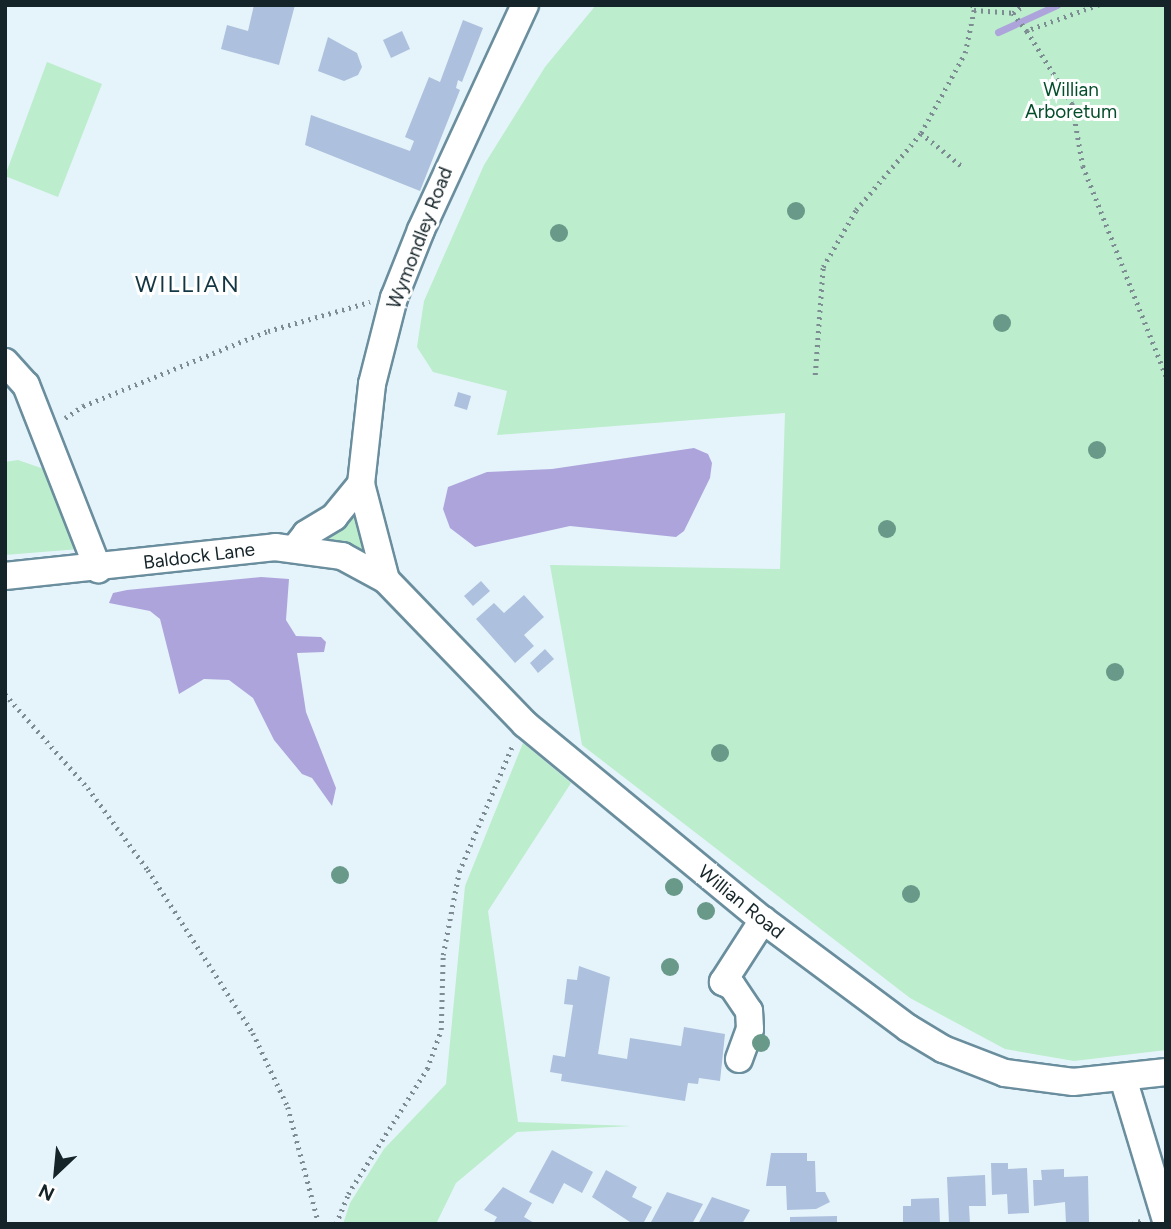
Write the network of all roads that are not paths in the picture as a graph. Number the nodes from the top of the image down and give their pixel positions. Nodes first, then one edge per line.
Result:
1 (525, 5) edge
2 (5, 362) edge
3 (361, 484) junction
4 (296, 547) junction
5 (98, 569) junction
6 (5, 576) edge
7 (386, 580) junction
8 (764, 920) junction
9 (739, 1059) dead end
10 (1166, 1072) edge
11 (1123, 1078) junction
12 (1166, 1220) edge

1 - 3 street, Wymondley Road
2 - 5 street
3 - 4 street
3 - 7 street, Wymondley Road
4 - 5 street, Baldock Lane
4 - 7 street, Baldock Lane
5 - 6 street, Baldock Lane
7 - 8 street, Willian Road
8 - 9 street
8 - 11 street, Willian Road
10 - 11 street, Willian Road
11 - 12 street

